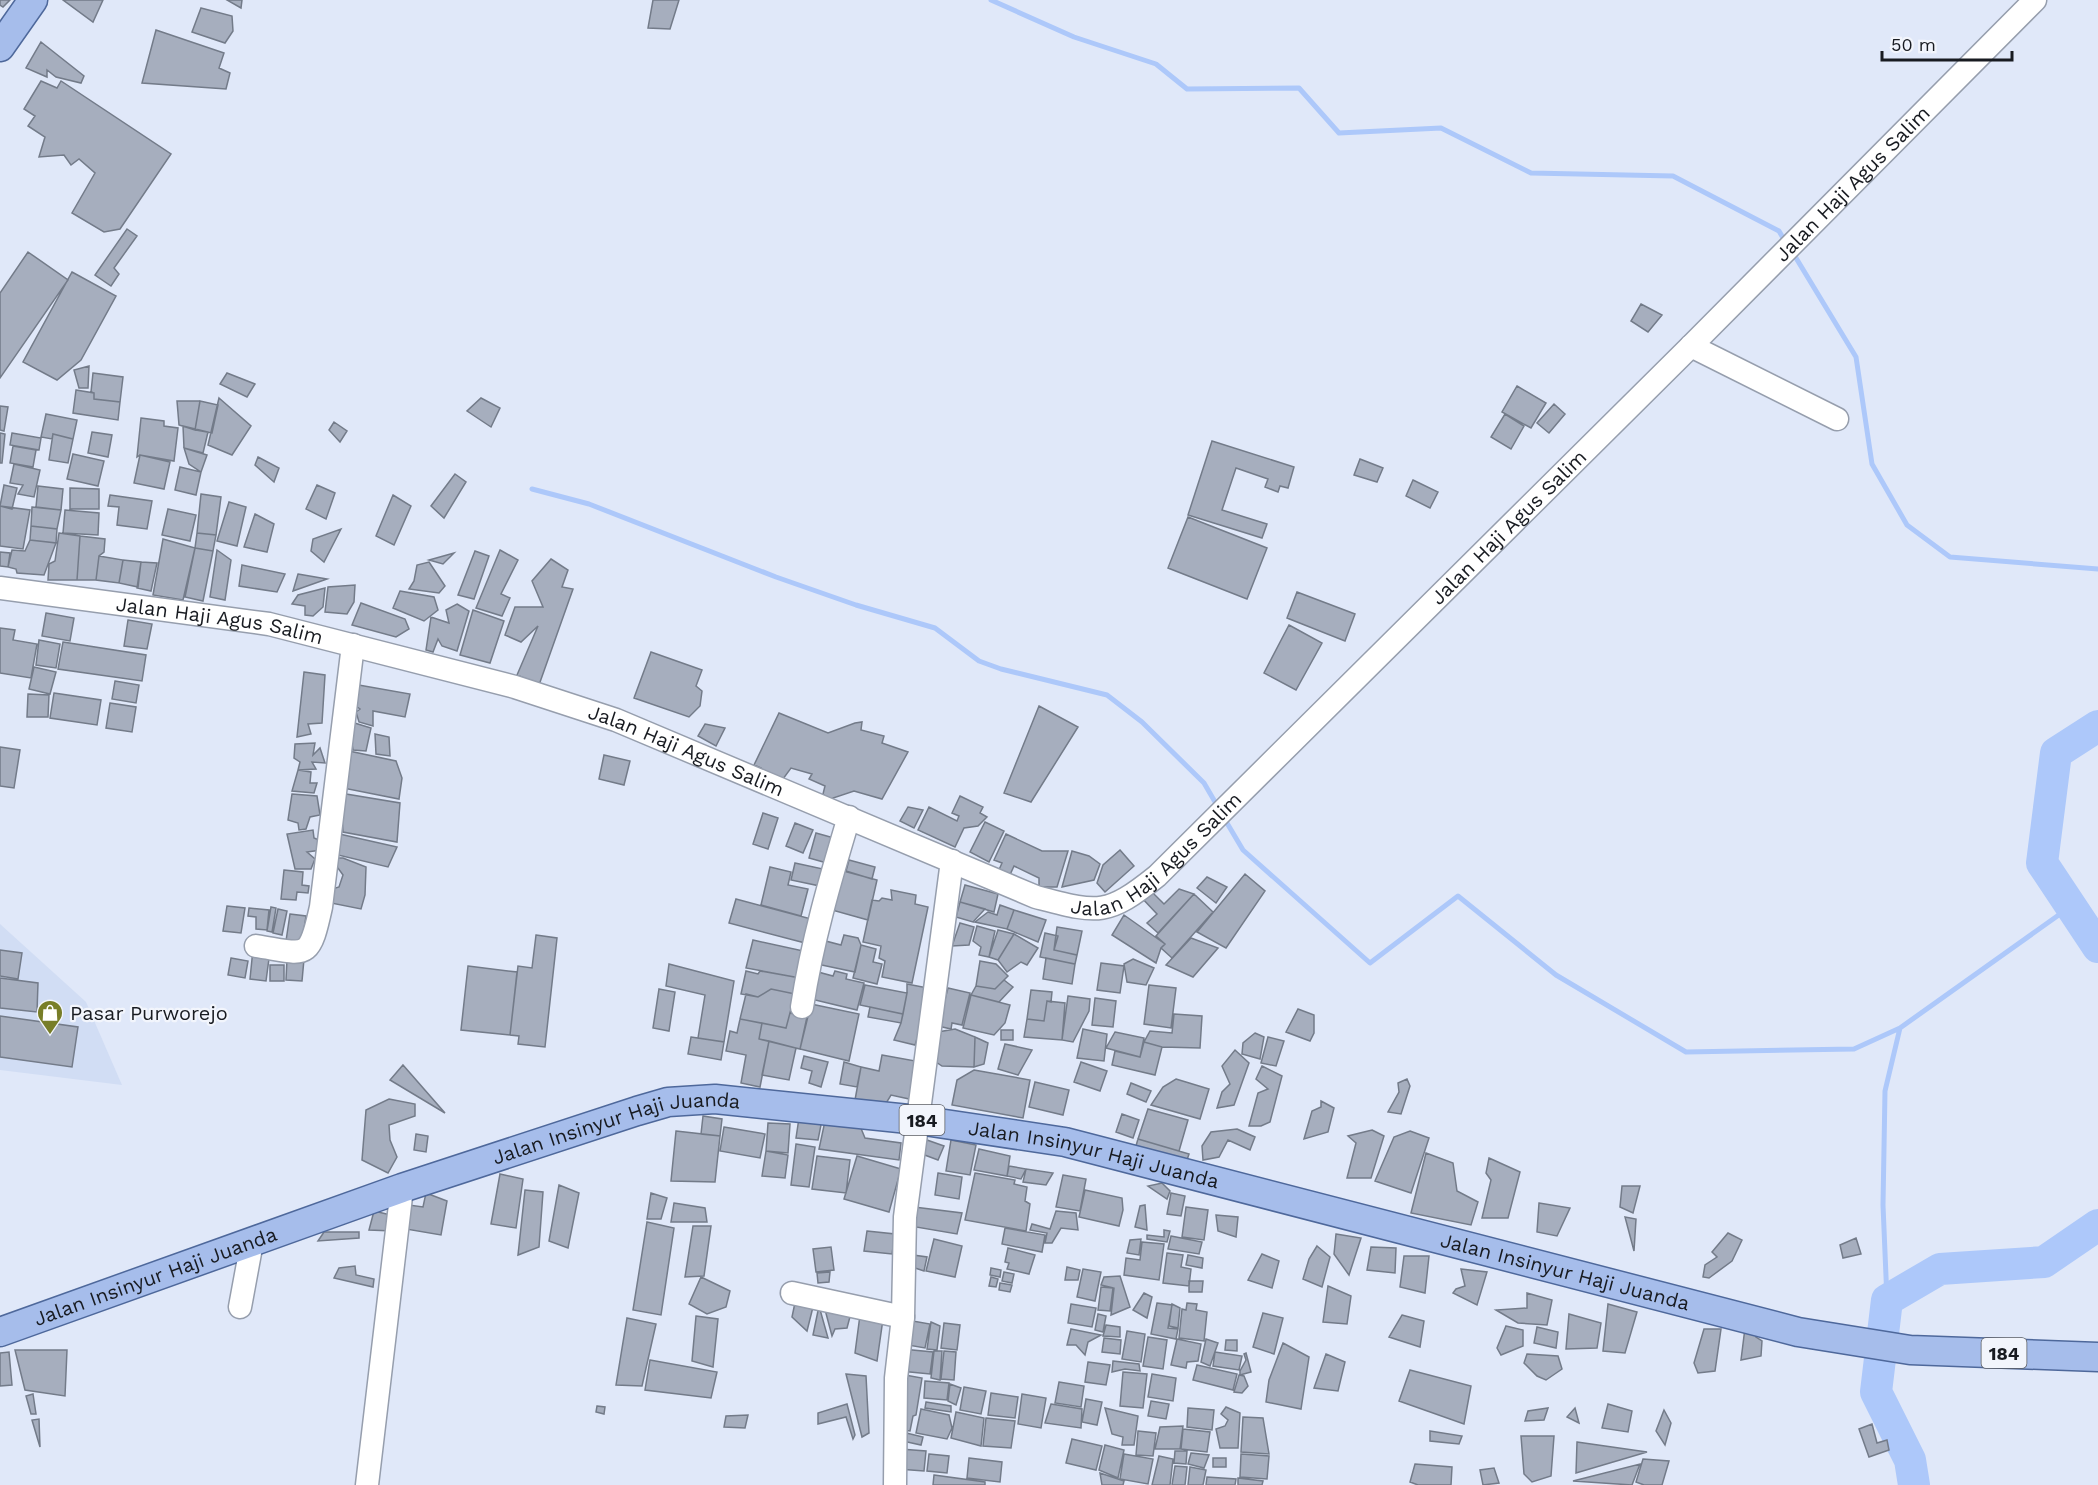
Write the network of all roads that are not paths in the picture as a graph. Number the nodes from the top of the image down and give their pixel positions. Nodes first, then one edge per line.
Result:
1 (33, 0) edge
2 (2035, 0) edge
3 (0, 47) edge
4 (1691, 346) junction
5 (1837, 419) dead end
6 (0, 588) edge
7 (353, 645) junction
8 (849, 817) junction
9 (952, 861) junction
10 (256, 945) dead end
11 (802, 1007) dead end
12 (918, 1120) junction
13 (402, 1188) junction
14 (252, 1242) junction
15 (792, 1293) dead end
16 (240, 1307) dead end
17 (903, 1317) junction
18 (0, 1332) edge
19 (2098, 1357) edge
20 (367, 1485) edge
21 (895, 1485) edge

1 - 3 main road
2 - 4 street, Jalan Haji Agus Salim
4 - 5 street
4 - 9 street, Jalan Haji Agus Salim
6 - 7 street, Jalan Haji Agus Salim
7 - 8 street, Jalan Haji Agus Salim
7 - 10 street
8 - 9 street, Jalan Haji Agus Salim
8 - 11 street
9 - 12 street
12 - 13 main road, Jalan Insinyur Haji Juanda / 184
12 - 17 street
12 - 19 main road, Jalan Insinyur Haji Juanda / 184
13 - 14 main road, Jalan Insinyur Haji Juanda / 184
13 - 20 street
14 - 16 street
14 - 18 main road, Jalan Insinyur Haji Juanda / 184
15 - 17 street
17 - 21 street

